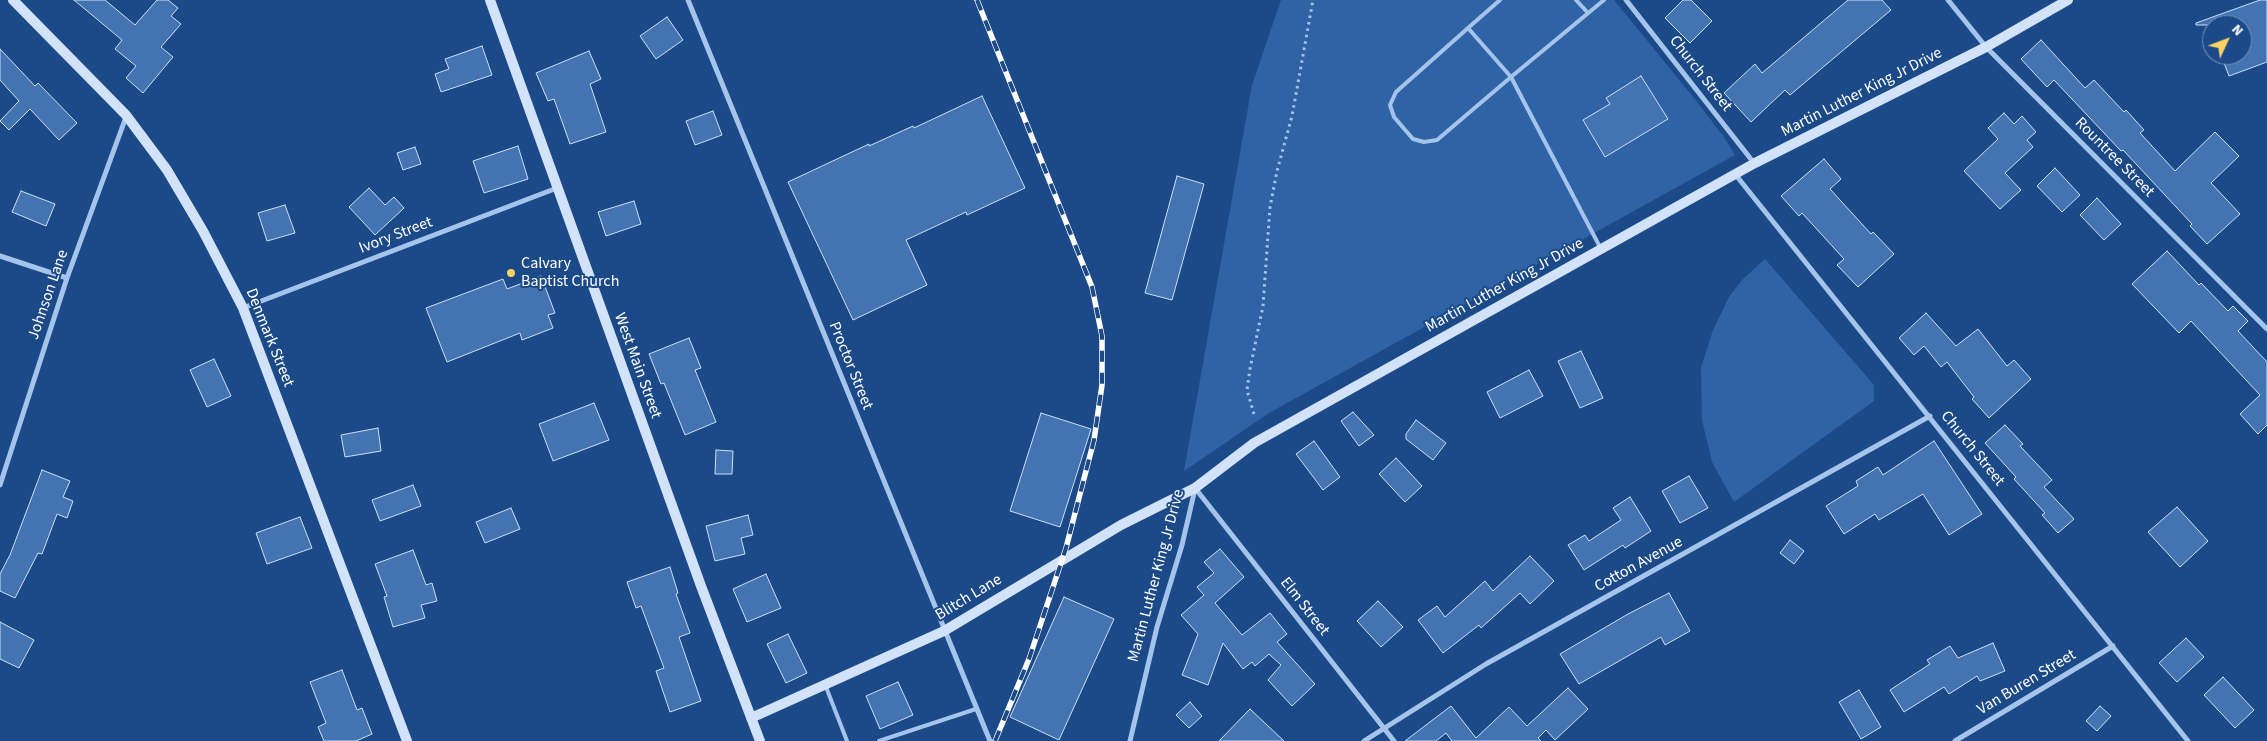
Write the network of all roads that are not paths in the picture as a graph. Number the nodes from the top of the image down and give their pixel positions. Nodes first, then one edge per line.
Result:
1 (490, 0) edge
2 (688, 0) edge
3 (1500, 0) edge
4 (1576, 0) edge
5 (1604, 0) edge
6 (1626, 0) edge
7 (1948, 0) edge
8 (2068, 0) edge
9 (15, 1) edge
10 (1588, 13) junction
11 (1468, 28) junction
12 (1986, 47) junction
13 (1511, 77) junction
14 (126, 115) junction
15 (1754, 163) junction
16 (1735, 174) junction
17 (558, 188) junction
18 (1601, 249) junction
19 (0, 256) edge
20 (67, 278) junction
21 (243, 308) junction
22 (2267, 329) edge
23 (1930, 416) junction
24 (2, 470) edge
25 (0, 485) edge
26 (1195, 488) junction
27 (944, 631) junction
28 (2113, 646) junction
29 (826, 684) junction
30 (976, 708) junction
31 (751, 718) junction
32 (1384, 728) junction
33 (407, 741) edge
34 (760, 741) edge
35 (847, 741) edge
36 (879, 741) edge
37 (990, 741) edge
38 (1130, 741) edge
39 (1364, 741) edge
40 (1394, 741) edge
41 (1955, 741) edge
42 (2188, 741) edge

1 - 17 street, West Main Street
2 - 27 street, Proctor Street
3 - 11 lane
4 - 10 lane
5 - 10 lane
6 - 15 street, Church Street
7 - 12 street, Rountree Street
8 - 12 street, Martin Luther King Jr Drive
9 - 14 street, Denmark Street
10 - 13 lane
11 - 13 lane
11 - 13 lane
12 - 15 street, Martin Luther King Jr Drive
12 - 22 street, Rountree Street
13 - 18 lane
14 - 20 street, Johnson Lane
14 - 21 street, Denmark Street
15 - 16 street, Martin Luther King Jr Drive
16 - 18 street, Martin Luther King Jr Drive
16 - 23 street, Church Street
17 - 21 street, Ivory Street
17 - 31 street, West Main Street
18 - 26 street, Martin Luther King Jr Drive
19 - 20 street
20 - 24 street, Johnson Lane
21 - 33 street, Denmark Street
23 - 28 street, Church Street
23 - 32 street, Cotton Avenue
24 - 25 street, Johnson Lane
26 - 27 street, Blitch Lane
26 - 32 street, Elm Street
26 - 38 street, Martin Luther King Jr Drive
27 - 29 street, Blitch Lane
27 - 30 street, Proctor Street
28 - 41 street, Van Buren Street
28 - 42 street, Church Street
29 - 31 street, Blitch Lane
29 - 35 lane
30 - 36 lane
30 - 37 street, Proctor Street
31 - 34 street, West Main Street
32 - 39 street, Cotton Avenue
32 - 40 street, Elm Street

